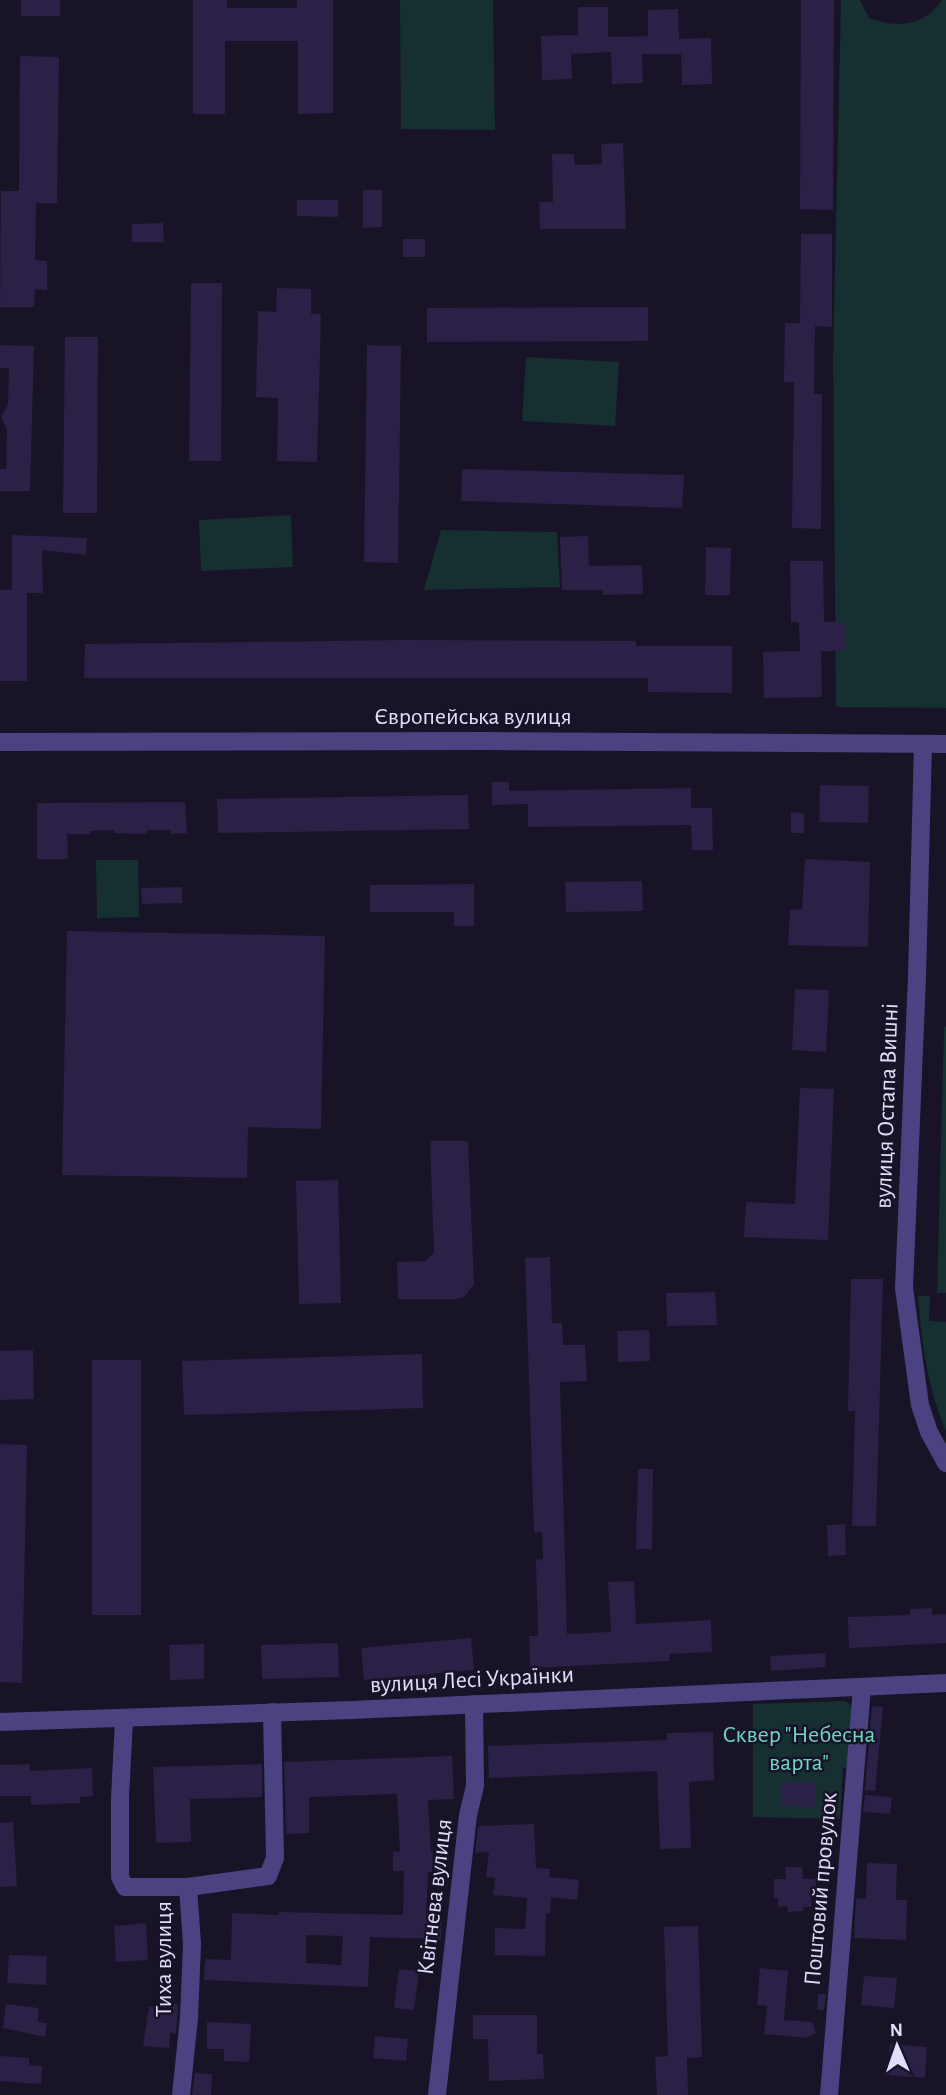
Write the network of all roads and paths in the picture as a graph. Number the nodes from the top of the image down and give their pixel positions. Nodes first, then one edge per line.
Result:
1 (0, 742) edge
2 (923, 744) junction
3 (946, 744) edge
4 (946, 1463) edge
5 (946, 1683) edge
6 (862, 1687) junction
7 (474, 1704) junction
8 (272, 1712) junction
9 (124, 1719) junction
10 (0, 1722) edge
11 (188, 1887) junction
12 (181, 2095) edge
13 (437, 2095) edge
14 (829, 2095) edge

1 - 2 street, Європейська вулиця
2 - 3 street, Європейська вулиця
2 - 4 street, вулиця Остапа Вишні
5 - 6 street, вулиця Лесі Українки
6 - 7 street, вулиця Лесі Українки
6 - 14 street, Поштовий провулок
7 - 8 street, вулиця Лесі Українки
7 - 13 street, Квітнева вулиця
8 - 9 street, вулиця Лесі Українки
8 - 11 street
9 - 10 street, вулиця Лесі Українки
9 - 11 street, Тиха вулиця
11 - 12 street, Тиха вулиця

